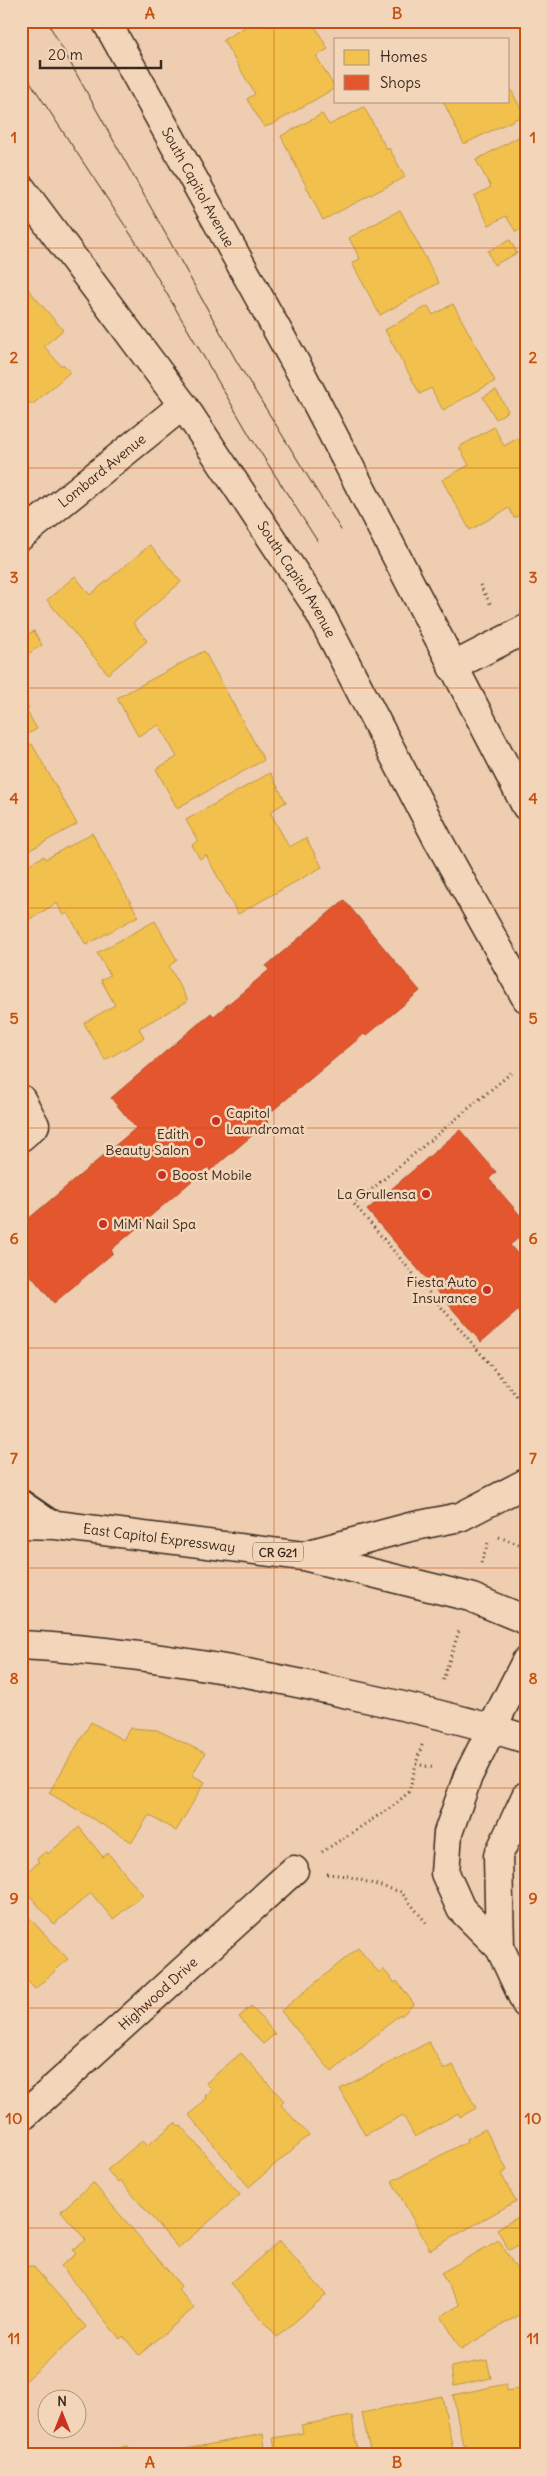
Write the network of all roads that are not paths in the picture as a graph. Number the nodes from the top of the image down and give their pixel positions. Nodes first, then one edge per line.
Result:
1 (106, 21) edge
2 (21, 188) edge
3 (183, 405) junction
4 (21, 536) edge
5 (526, 630) edge
6 (452, 667) junction
7 (526, 806) edge
8 (526, 998) edge
9 (21, 1099) edge
10 (28, 1131) edge
11 (526, 1483) edge
12 (21, 1501) edge
13 (21, 1524) edge
14 (56, 1525) junction
15 (303, 1556) junction
16 (526, 1620) edge
17 (21, 1645) edge
18 (526, 1661) edge
19 (492, 1728) junction
20 (526, 1738) edge
21 (526, 1796) edge
22 (294, 1870) road end
23 (500, 1948) junction
24 (526, 2004) edge
25 (21, 2118) edge

1 - 6 main road, South Capitol Avenue
2 - 3 main road, South Capitol Avenue
3 - 4 main road, Lombard Avenue
3 - 8 main road, South Capitol Avenue
5 - 6 main road
6 - 7 main road, South Capitol Avenue
9 - 10 main road
11 - 15 main road
12 - 14 lane
13 - 14 main road, East Capitol Expressway / CR G21
14 - 15 main road, East Capitol Expressway / CR G21
15 - 16 main road, East Capitol Expressway / CR G21
17 - 19 main road
18 - 19 main road
19 - 20 main road
19 - 23 main road
21 - 23 main road
22 - 25 main road, Highwood Drive
23 - 24 main road

